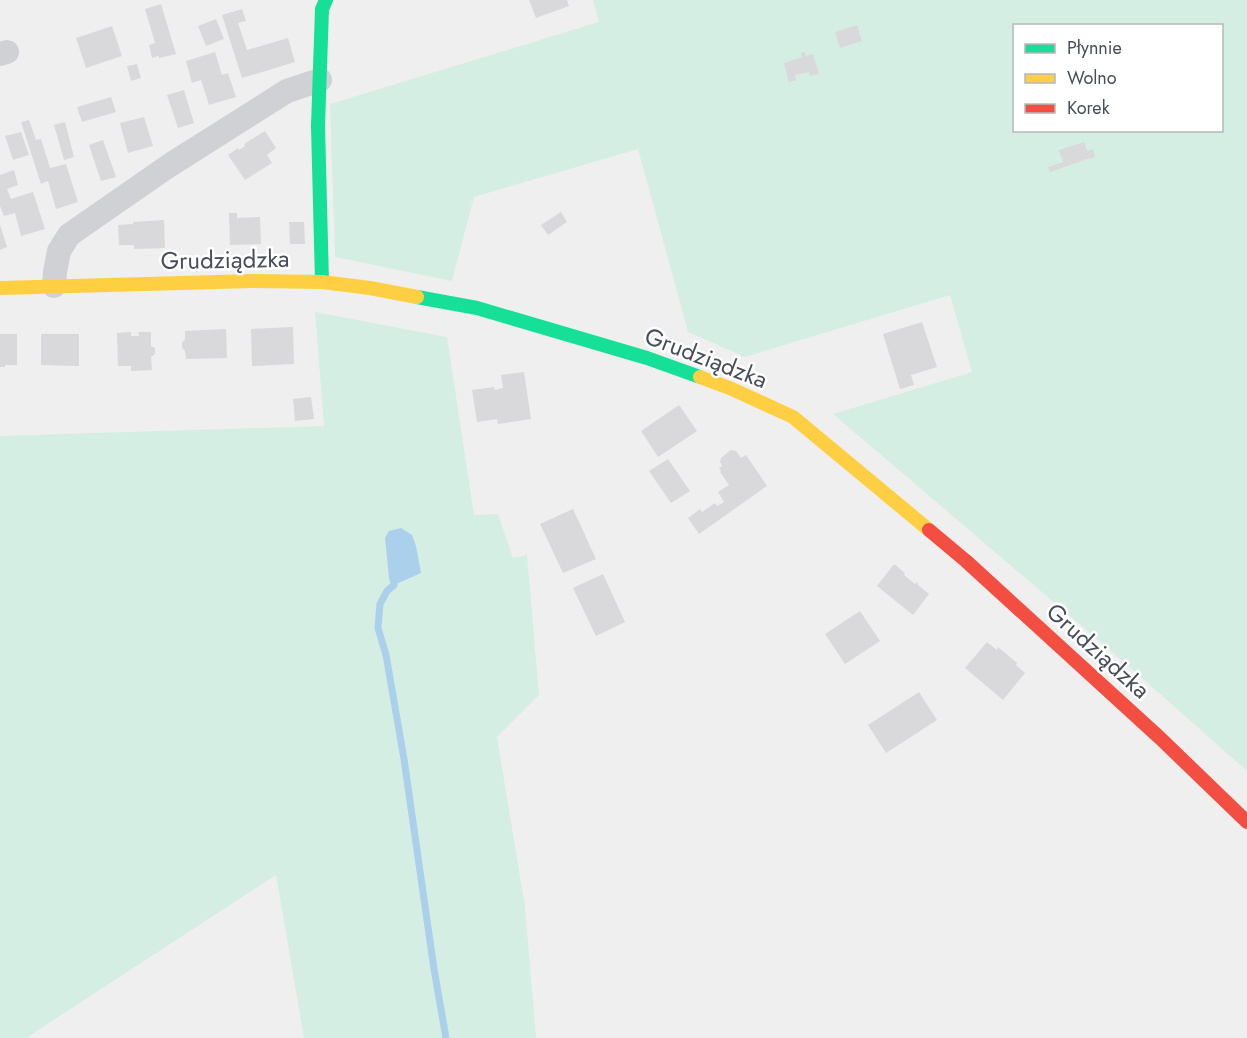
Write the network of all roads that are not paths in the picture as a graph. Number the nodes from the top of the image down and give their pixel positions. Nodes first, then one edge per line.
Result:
1 (326, 0) edge
2 (320, 80) junction
3 (322, 282) junction
4 (54, 286) junction
5 (0, 288) edge
6 (1247, 822) edge

1 - 2 street
2 - 3 street
2 - 4 street
3 - 4 street, Grudziądzka
3 - 6 street, Grudziądzka
4 - 5 street, Grudziądzka

